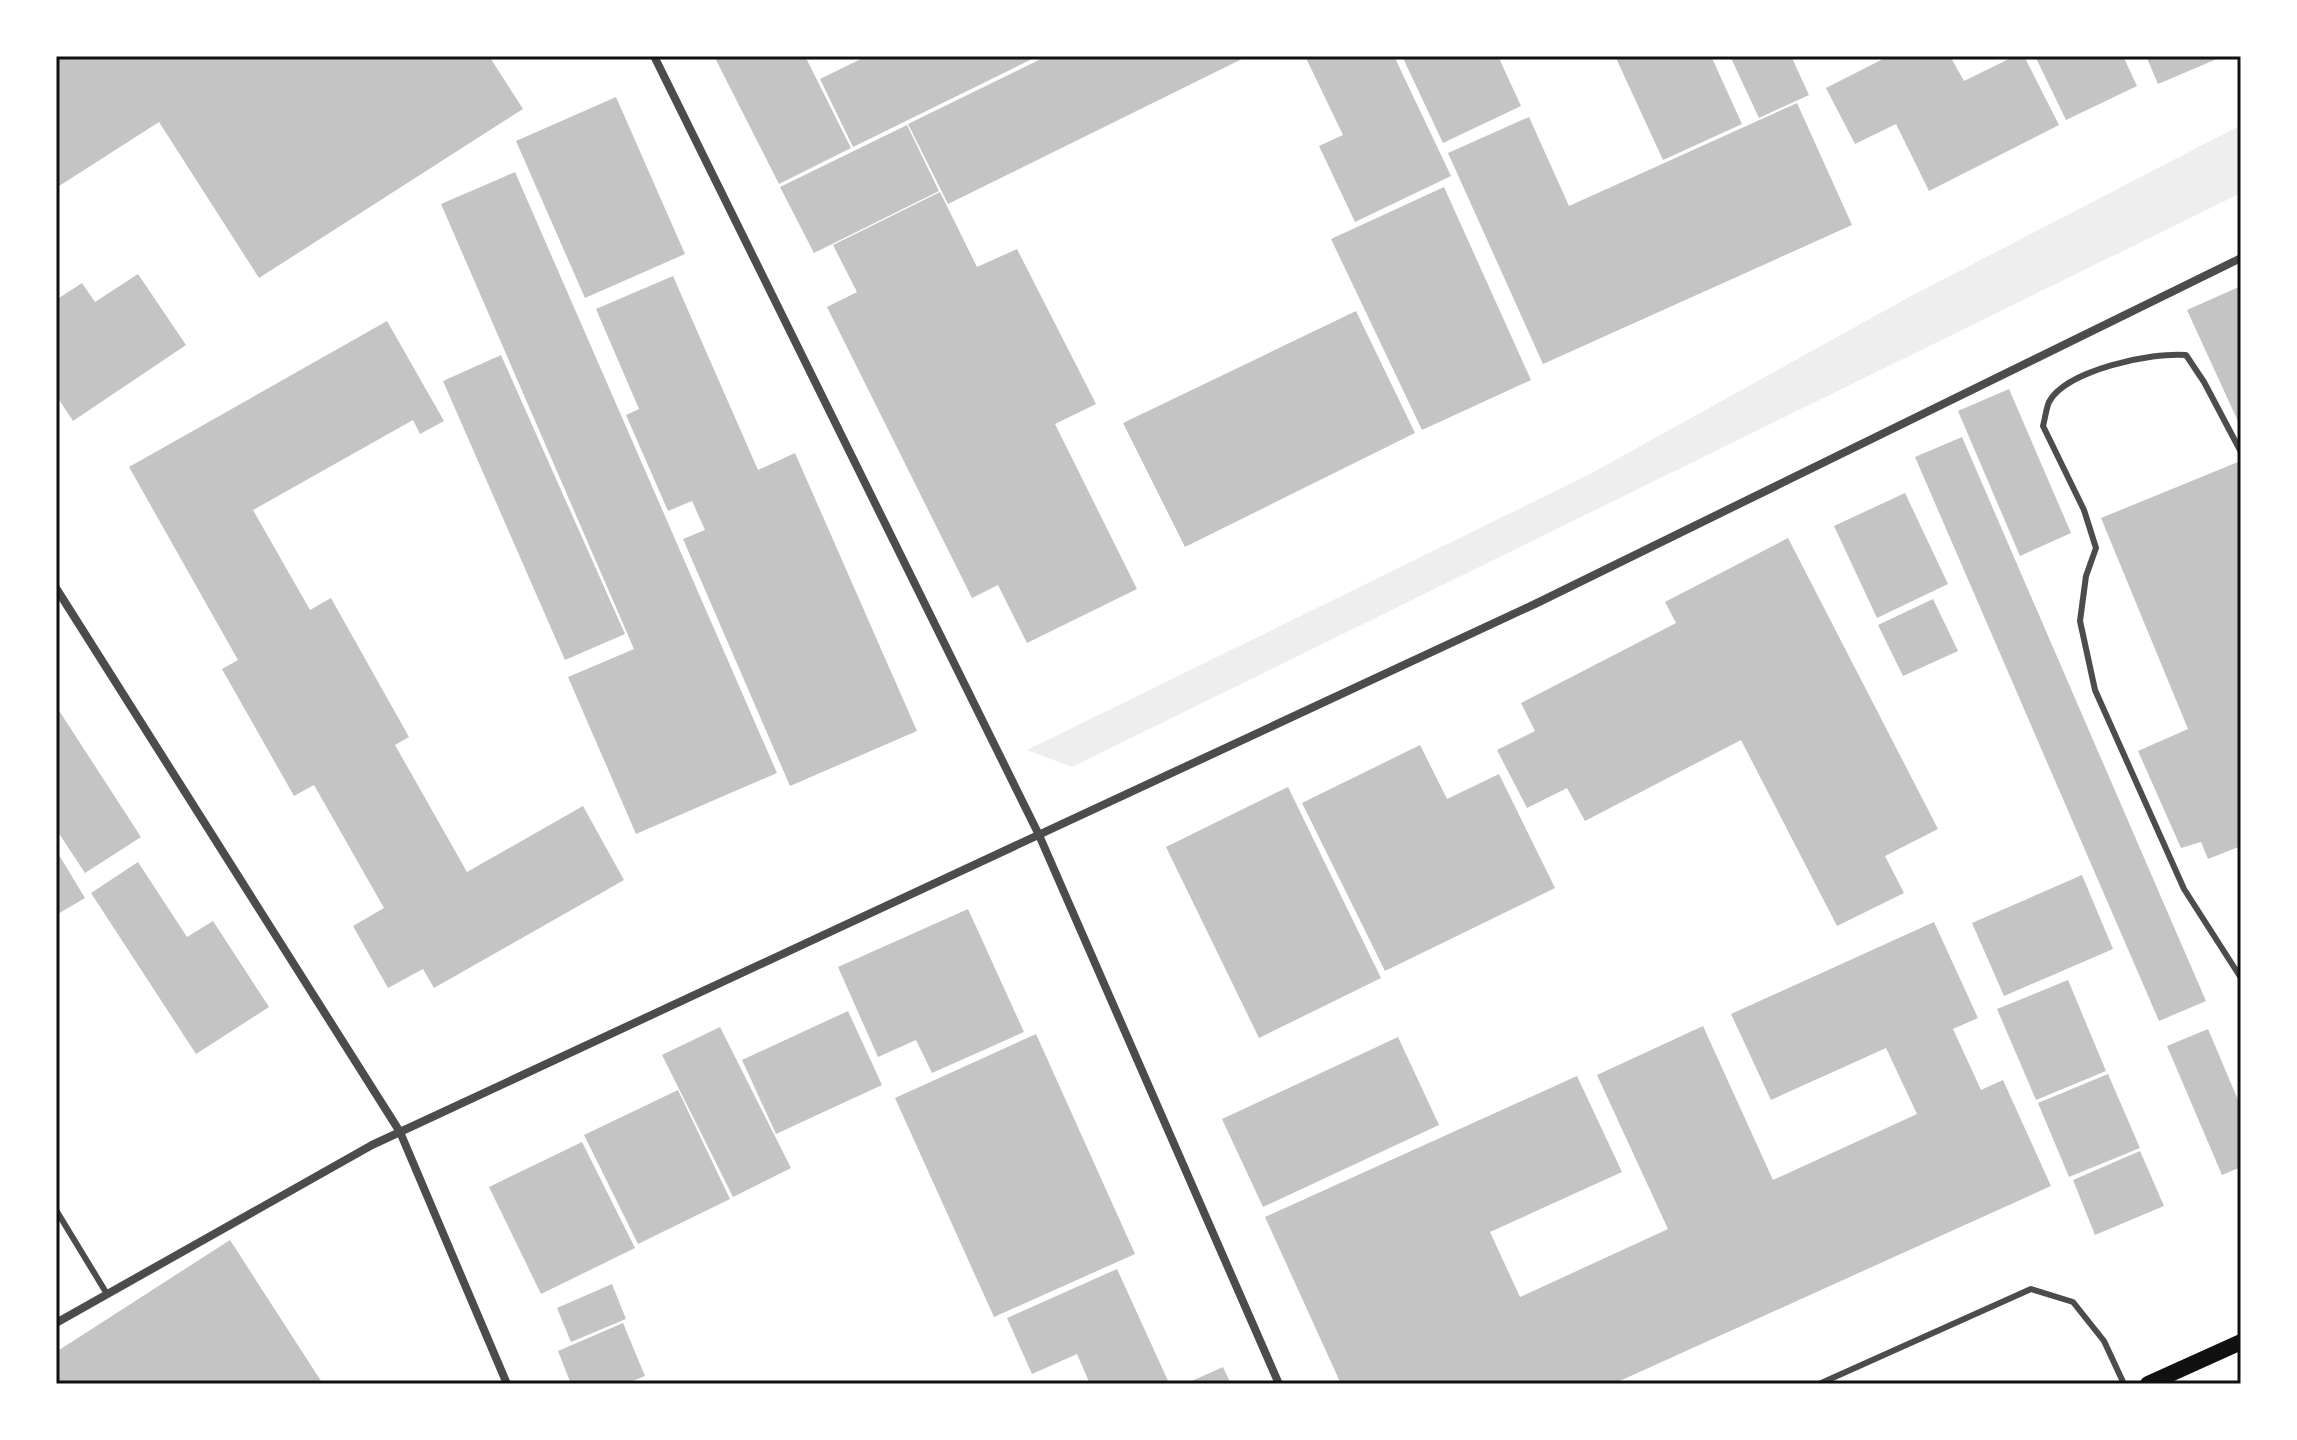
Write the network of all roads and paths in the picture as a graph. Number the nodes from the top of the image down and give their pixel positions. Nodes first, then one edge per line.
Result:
1 (654, 56) edge
2 (2241, 258) edge
3 (2241, 452) edge
4 (56, 588) edge
5 (1039, 835) junction
6 (2241, 978) edge
7 (400, 1132) junction
8 (56, 1210) edge
9 (107, 1294) junction
10 (56, 1323) edge
11 (2241, 1342) edge
12 (507, 1384) edge
13 (1279, 1384) edge
14 (1819, 1384) edge
15 (2124, 1384) edge
16 (2148, 1384) edge

1 - 5 street
2 - 5 street
3 - 6 lane
4 - 7 street
5 - 7 street
5 - 13 street
7 - 9 street
7 - 12 street
8 - 9 lane
9 - 10 street
11 - 16 main road
14 - 15 lane

